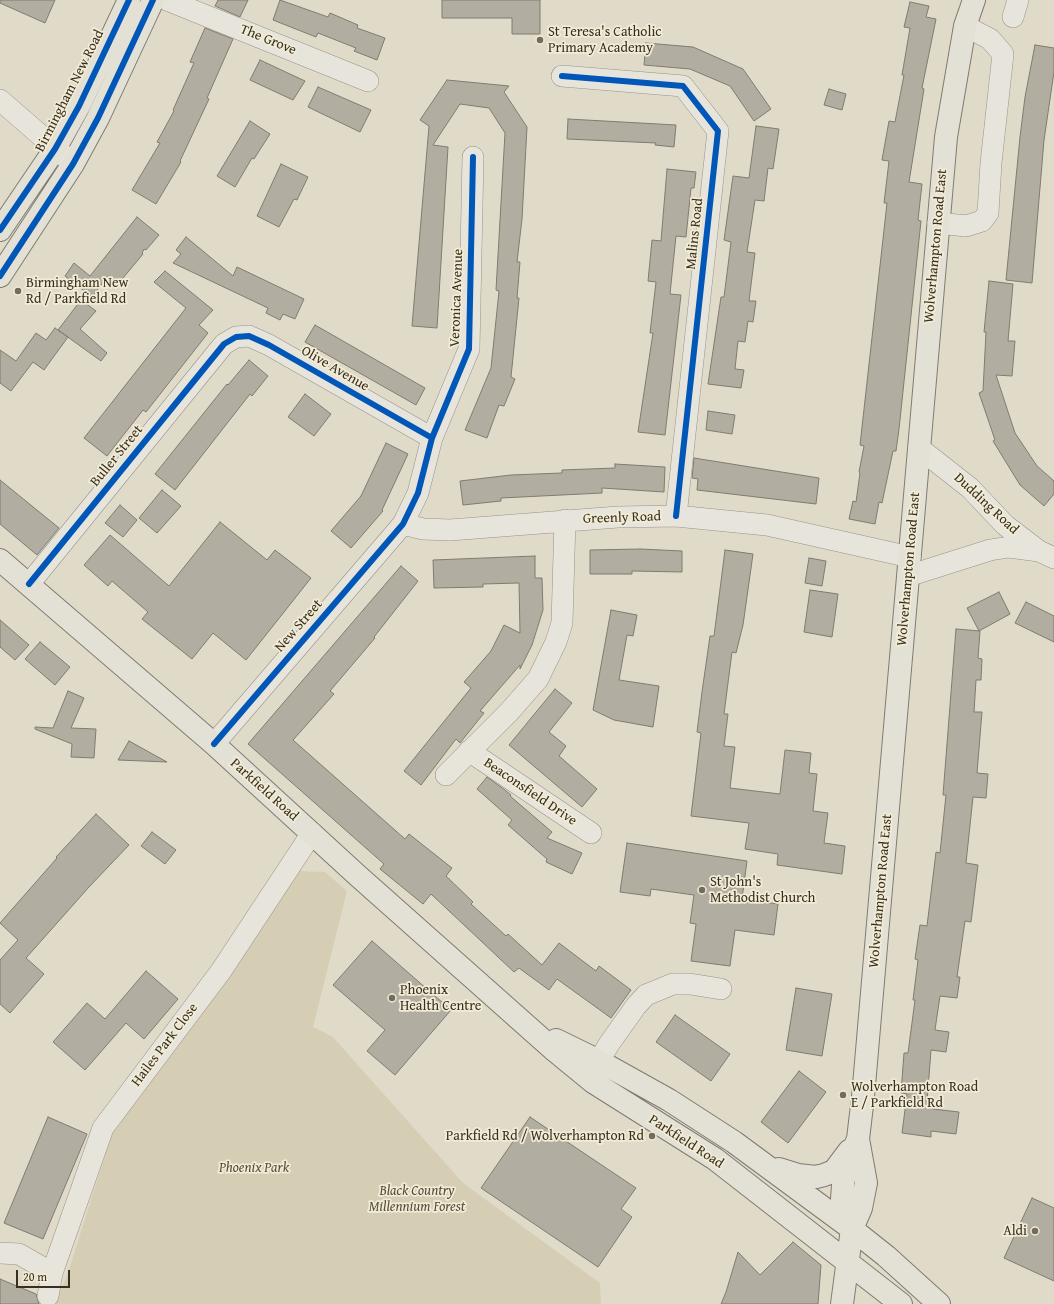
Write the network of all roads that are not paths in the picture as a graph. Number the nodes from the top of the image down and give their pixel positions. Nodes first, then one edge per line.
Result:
1 (129, 0) edge
2 (153, 0) edge
3 (167, 0) edge
4 (974, 0) edge
5 (966, 26) junction
6 (562, 76) dead end
7 (368, 80) dead end
8 (0, 100) edge
9 (55, 149) junction
10 (473, 157) dead end
11 (73, 164) junction
12 (938, 223) junction
13 (0, 230) edge
14 (0, 276) edge
15 (224, 344) joint
16 (432, 438) junction
17 (919, 448) junction
18 (676, 516) junction
19 (564, 520) junction
20 (403, 524) junction
21 (1047, 554) edge
22 (0, 560) edge
23 (909, 567) junction
24 (29, 584) junction
25 (214, 744) junction
26 (470, 751) junction
27 (446, 775) dead end
28 (312, 833) junction
29 (591, 833) dead end
30 (721, 989) dead end
31 (524, 1024) junction
32 (600, 1061) junction
33 (593, 1082) junction
34 (858, 1140) junction
35 (770, 1167) junction
36 (852, 1229) junction
37 (0, 1253) edge
38 (847, 1261) junction
39 (52, 1273) junction
40 (48, 1296) dead end
41 (842, 1304) edge
42 (901, 1304) edge
43 (939, 1304) edge

1 - 9 main road, Birmingham New Road
2 - 11 main road
3 - 7 street, The Grove
4 - 5 main road, Wolverhampton Road East
5 - 12 main road, Wolverhampton Road East
5 - 12 street
6 - 18 street, Malins Road
8 - 9 street
9 - 11 street
9 - 13 main road, Birmingham New Road
10 - 16 street, Veronica Avenue
11 - 14 main road
12 - 17 main road, Wolverhampton Road East
15 - 16 street, Olive Avenue
15 - 24 street, Buller Street
16 - 20 street, Veronica Avenue
17 - 21 street, Dudding Road
17 - 23 main road, Wolverhampton Road East
18 - 19 street, Greenly Road
18 - 23 street, Greenly Road
19 - 20 street, Greenly Road
19 - 26 street
20 - 25 street, New Street
21 - 23 street
22 - 24 main road, Parkfield Road
23 - 34 main road, Wolverhampton Road East
24 - 25 main road, Parkfield Road
25 - 28 main road, Parkfield Road
26 - 27 street
26 - 29 street, Beaconsfield Drive
28 - 31 main road, Parkfield Road
28 - 39 street, Hailes Park Close
30 - 32 street
31 - 32 main road, Parkfield Road
31 - 33 main road, Parkfield Road
32 - 33 street
32 - 35 main road, Parkfield Road
33 - 38 main road, Parkfield Road
34 - 35 main road
34 - 36 main road, Wolverhampton Road East
35 - 36 main road, Parkfield Road
36 - 38 main road, Wolverhampton Road East
36 - 43 main road, Parkfield Road
37 - 39 street
38 - 41 main road, Wolverhampton Road East
38 - 42 main road, Parkfield Road
39 - 40 street, Hailes Park Close

